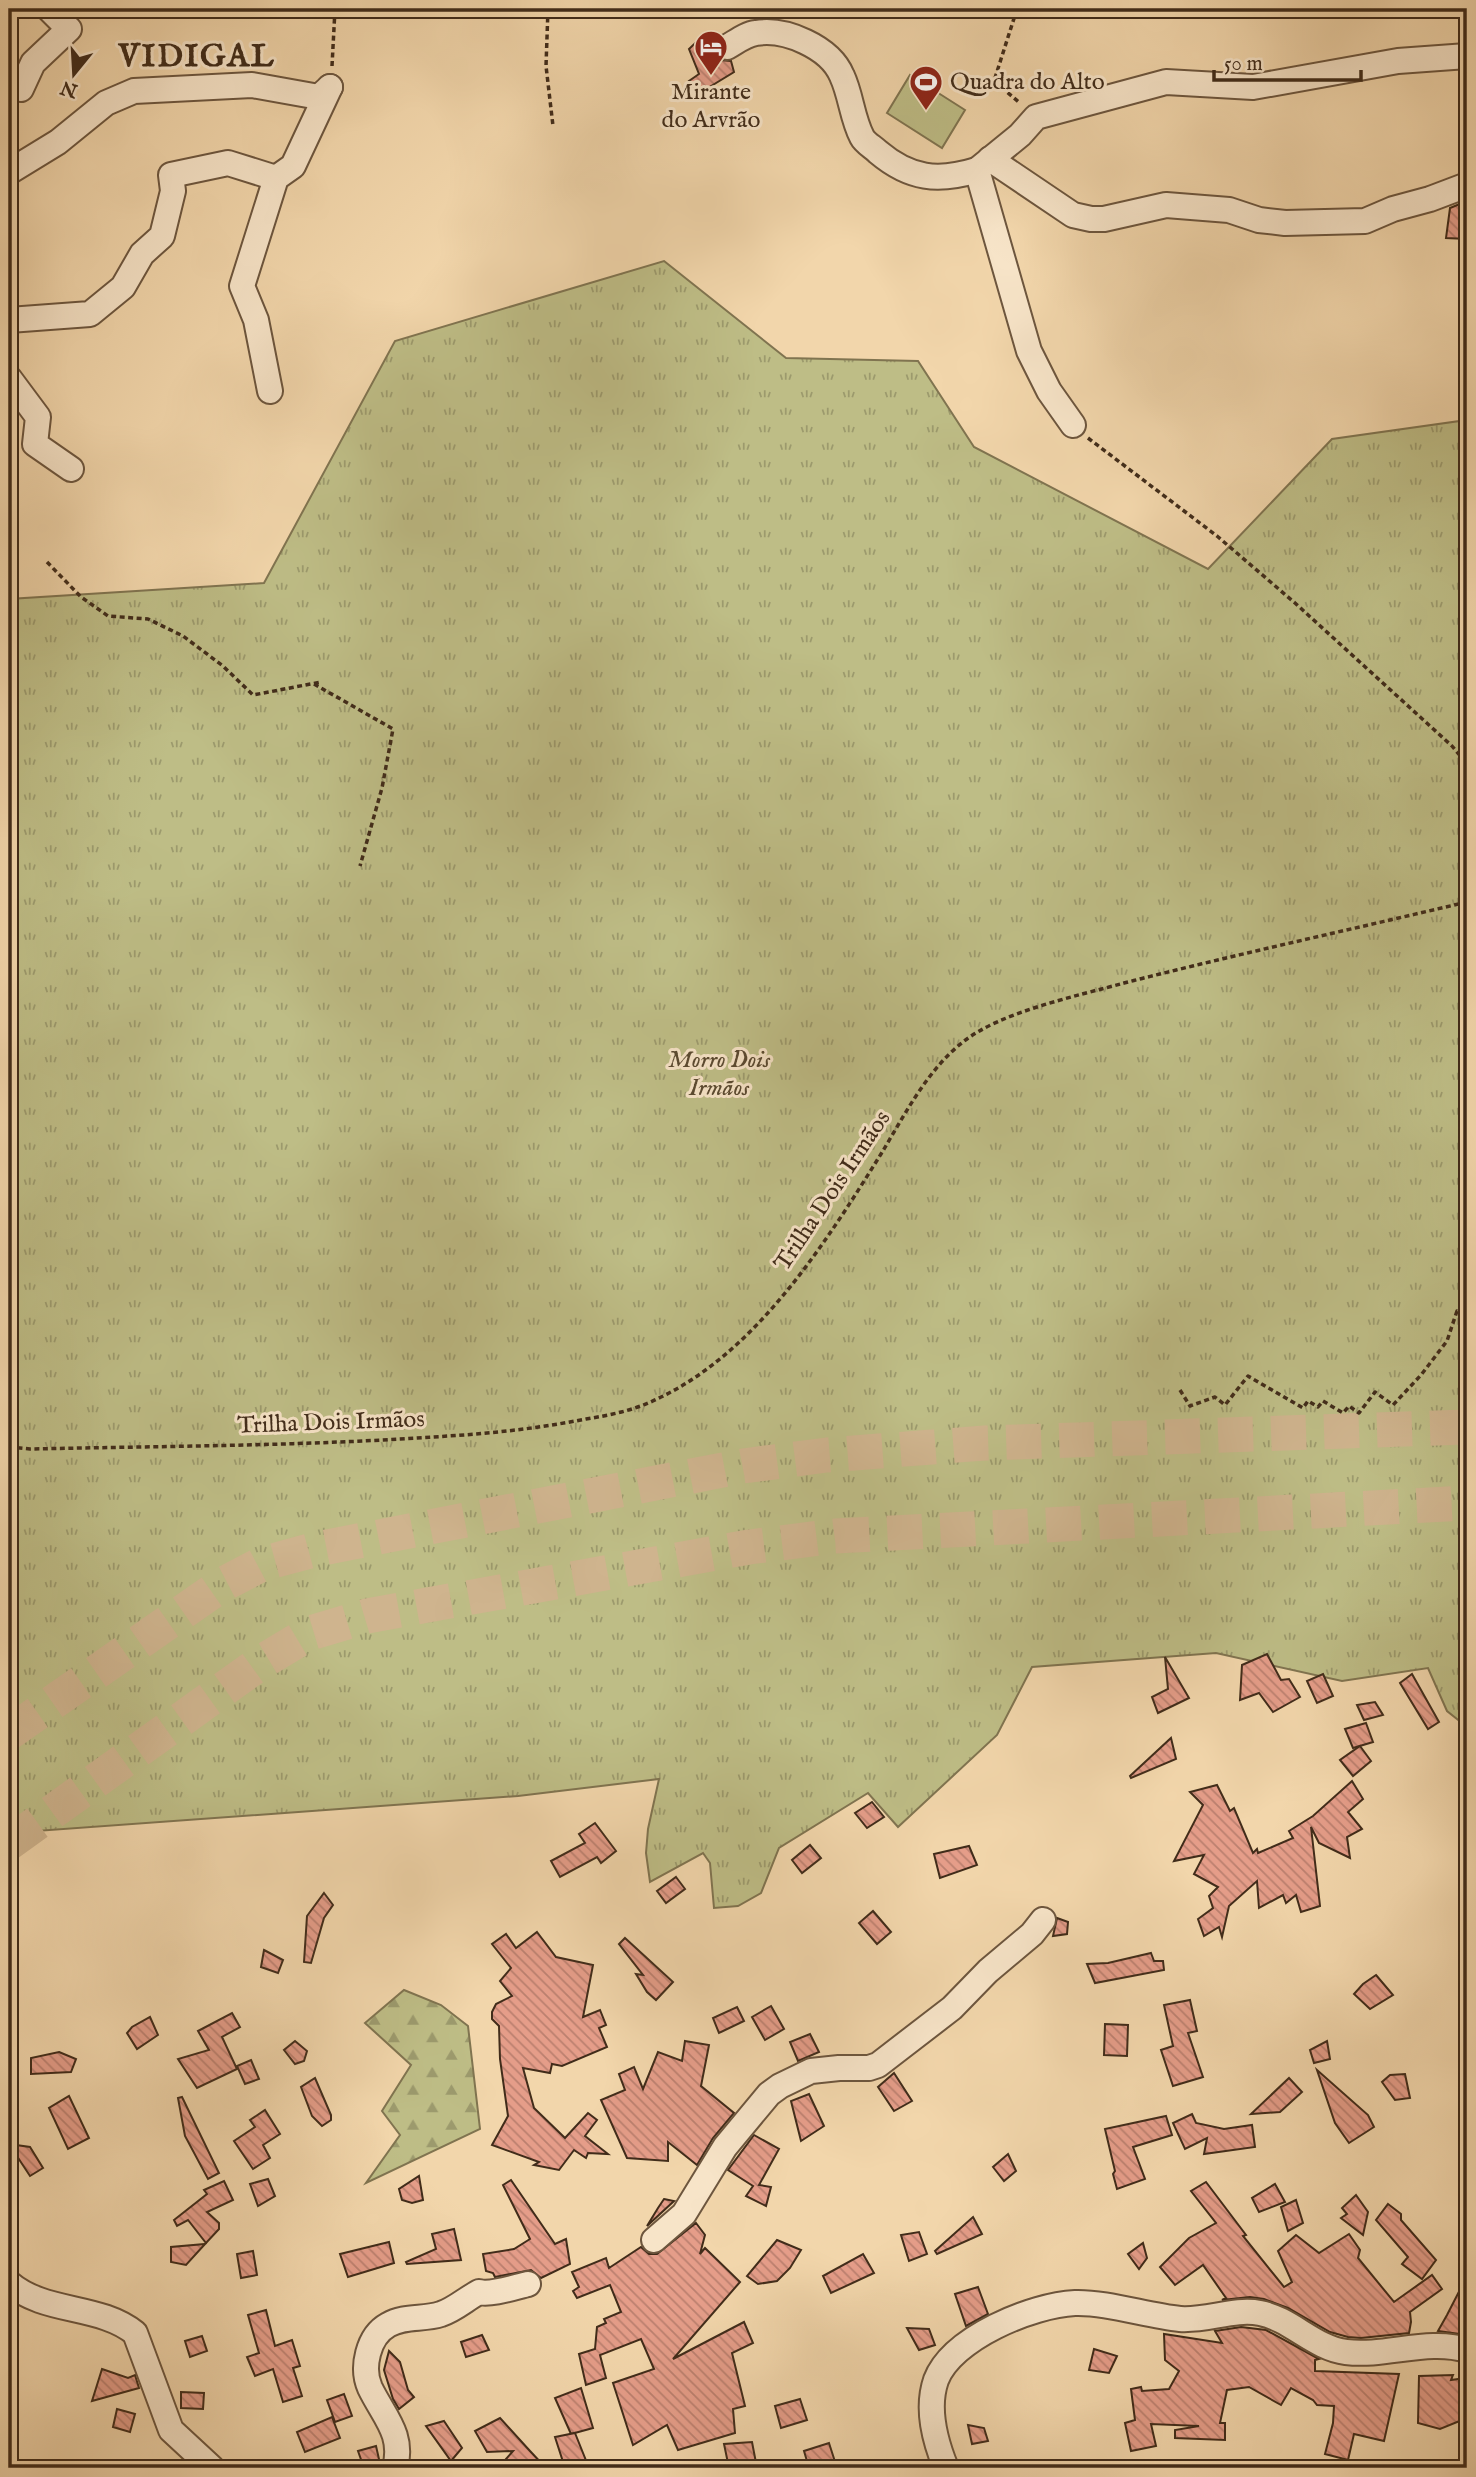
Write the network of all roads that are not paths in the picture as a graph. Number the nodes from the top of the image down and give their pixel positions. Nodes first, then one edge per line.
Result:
1 (48, 9) edge
2 (727, 47) dead end
3 (1467, 56) edge
4 (21, 89) dead end
5 (984, 164) junction
6 (9, 172) edge
7 (276, 178) junction
8 (1467, 185) edge
9 (9, 320) edge
10 (9, 378) edge
11 (270, 391) dead end
12 (1073, 425) road end
13 (71, 469) dead end
14 (1042, 1920) dead end
15 (654, 2240) dead end
16 (9, 2283) edge
17 (528, 2284) dead end
18 (1467, 2350) edge
19 (212, 2468) edge
20 (395, 2468) edge
21 (946, 2468) edge

1 - 4 street
2 - 5 street
3 - 5 street
5 - 8 street
5 - 12 street
6 - 7 street
7 - 9 street
7 - 11 street
10 - 13 street
14 - 15 street
16 - 19 street
17 - 20 street
18 - 21 street

